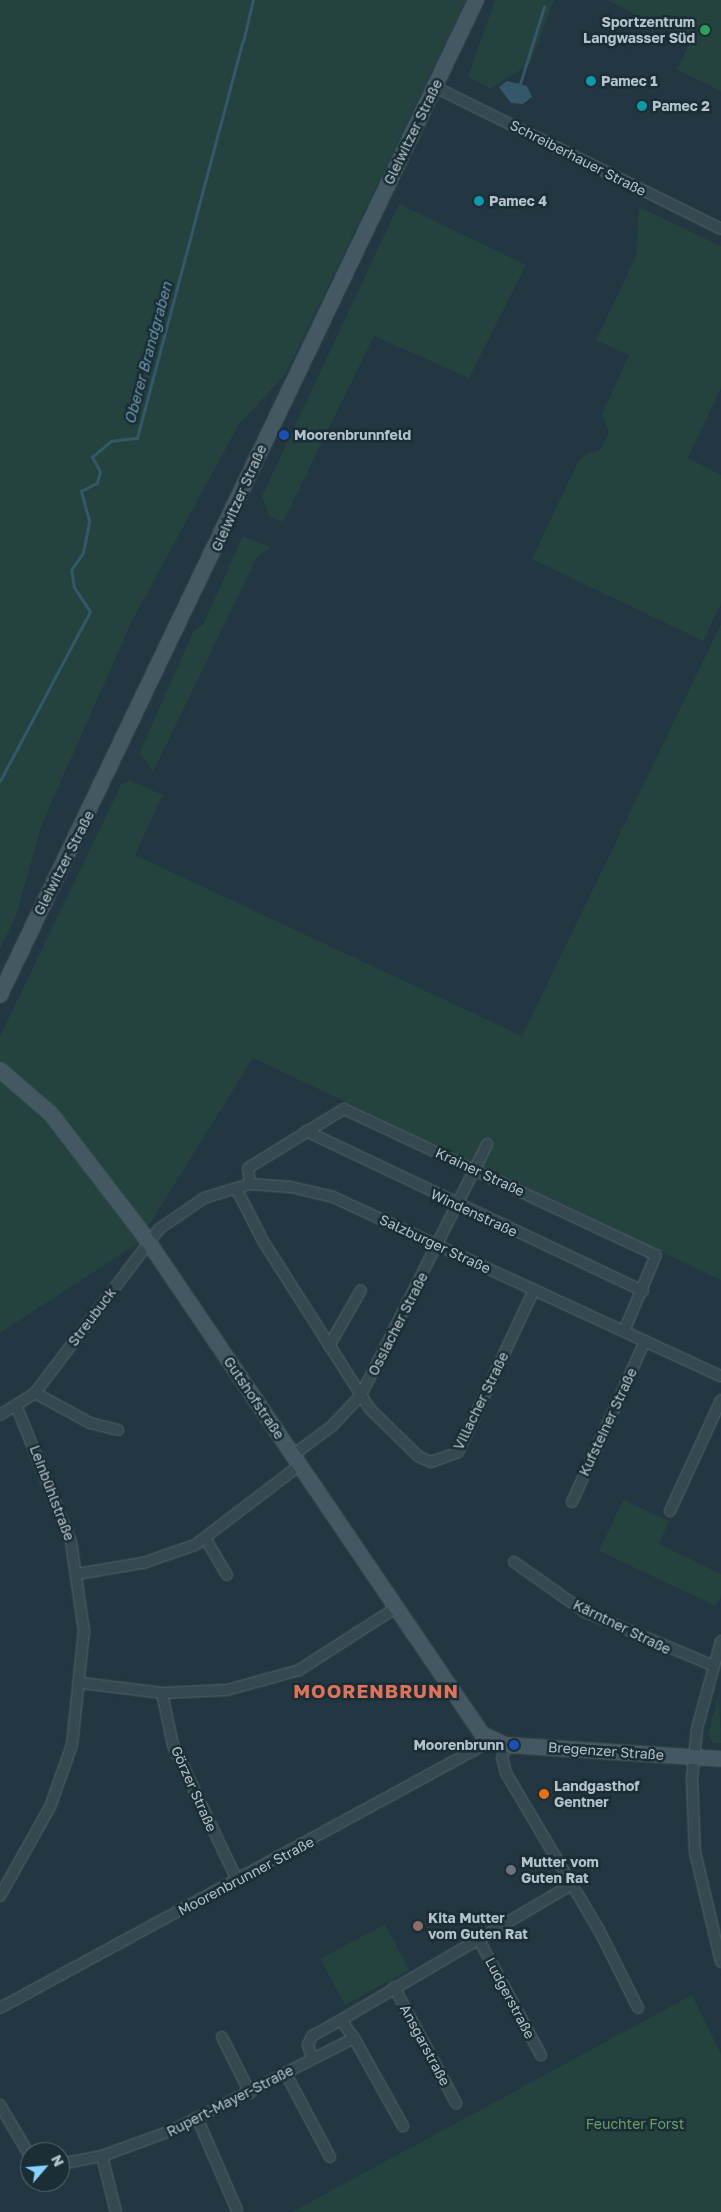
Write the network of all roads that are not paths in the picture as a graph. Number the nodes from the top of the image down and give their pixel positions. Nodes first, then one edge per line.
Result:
1 (476, 0) edge
2 (435, 87) junction
3 (721, 229) edge
4 (0, 995) edge
5 (0, 1070) edge
6 (306, 1131) junction
7 (487, 1144) dead end
8 (472, 1168) junction
9 (250, 1184) junction
10 (236, 1188) junction
11 (455, 1204) junction
12 (148, 1240) junction
13 (437, 1245) junction
14 (361, 1290) dead end
15 (534, 1290) junction
16 (643, 1291) junction
17 (624, 1331) junction
18 (645, 1341) junction
19 (329, 1346) junction
20 (721, 1376) edge
21 (36, 1393) junction
22 (361, 1395) junction
23 (721, 1400) edge
24 (16, 1405) junction
25 (0, 1415) edge
26 (118, 1430) dead end
27 (296, 1460) junction
28 (572, 1502) dead end
29 (670, 1511) dead end
30 (206, 1538) junction
31 (514, 1562) dead end
32 (77, 1574) junction
33 (227, 1575) dead end
34 (397, 1607) junction
35 (721, 1641) edge
36 (712, 1665) junction
37 (82, 1683) junction
38 (162, 1693) junction
39 (491, 1741) junction
40 (506, 1745) junction
41 (694, 1757) junction
42 (721, 1759) edge
43 (237, 1880) junction
44 (569, 1886) junction
45 (0, 1896) edge
46 (479, 1940) junction
47 (721, 1962) edge
48 (394, 1987) junction
49 (0, 2008) edge
50 (638, 2008) dead end
51 (341, 2020) junction
52 (222, 2037) dead end
53 (354, 2038) junction
54 (541, 2054) dead end
55 (312, 2058) junction
56 (286, 2074) junction
57 (250, 2093) junction
58 (456, 2103) dead end
59 (0, 2105) edge
60 (198, 2120) junction
61 (403, 2126) dead end
62 (22, 2142) edge
63 (102, 2156) junction
64 (330, 2157) dead end
65 (70, 2162) edge
66 (237, 2210) dead end
67 (116, 2212) edge

1 - 2 main road, Gleiwitzer Straße
2 - 3 street, Schreiberhauer Straße
2 - 4 main road, Gleiwitzer Straße
5 - 12 main road, Gutshofstraße
6 - 8 street, Krainer Straße
6 - 9 street, Krainer Straße
6 - 11 street, Windenstraße
7 - 8 street, Ossiacher Straße
8 - 11 street, Ossiacher Straße
8 - 16 street, Krainer Straße
9 - 10 street, Salzburger Straße
9 - 13 street, Salzburger Straße
10 - 12 street, Salzburger Straße
10 - 19 street, Villacher Straße
11 - 13 street, Ossiacher Straße
11 - 16 street, Windenstraße
12 - 21 street, Streubuck
12 - 27 main road, Gutshofstraße
13 - 15 street, Salzburger Straße
13 - 22 street, Ossiacher Straße
14 - 19 street
15 - 17 street, Salzburger Straße
15 - 22 street, Villacher Straße
16 - 17 street, Krainer Straße
17 - 18 street, Salzburger Straße
18 - 20 street, Salzburger Straße
18 - 28 street, Kufsteiner Straße
19 - 22 street, Villacher Straße
21 - 24 street, Streubuck
21 - 26 street
22 - 27 street, Ossiacher Straße
23 - 29 street
24 - 25 street, Streubuck
24 - 32 street, Leinbühlstraße
27 - 30 street, Ossiacher Straße
27 - 34 main road, Gutshofstraße
30 - 32 street, Ossiacher Straße
30 - 33 street
31 - 36 street, Kärntner Straße
32 - 37 street, Leinbühlstraße
34 - 38 street
34 - 39 main road, Gutshofstraße
35 - 36 street
36 - 41 street
37 - 38 street
37 - 45 street, Leinbühlstraße
38 - 43 street, Görzer Straße
39 - 40 main road, Bregenzer Straße
39 - 43 street, Moorenbrunner Straße
40 - 41 main road, Bregenzer Straße
40 - 44 street
41 - 42 main road, Bregenzer Straße
41 - 47 street
43 - 49 street, Moorenbrunner Straße
44 - 46 street
44 - 50 street
46 - 48 street
46 - 54 street, Ludgerstraße
48 - 51 street
48 - 58 street, Ansgarstraße
51 - 53 street
51 - 55 street
52 - 57 street
53 - 55 street, Rupert-Mayer-Straße
53 - 61 street
55 - 56 street, Rupert-Mayer-Straße
56 - 57 street, Rupert-Mayer-Straße
56 - 64 street
57 - 60 street, Rupert-Mayer-Straße
59 - 62 street
60 - 63 street, Rupert-Mayer-Straße
60 - 66 street
63 - 65 street, Rupert-Mayer-Straße
63 - 67 street

